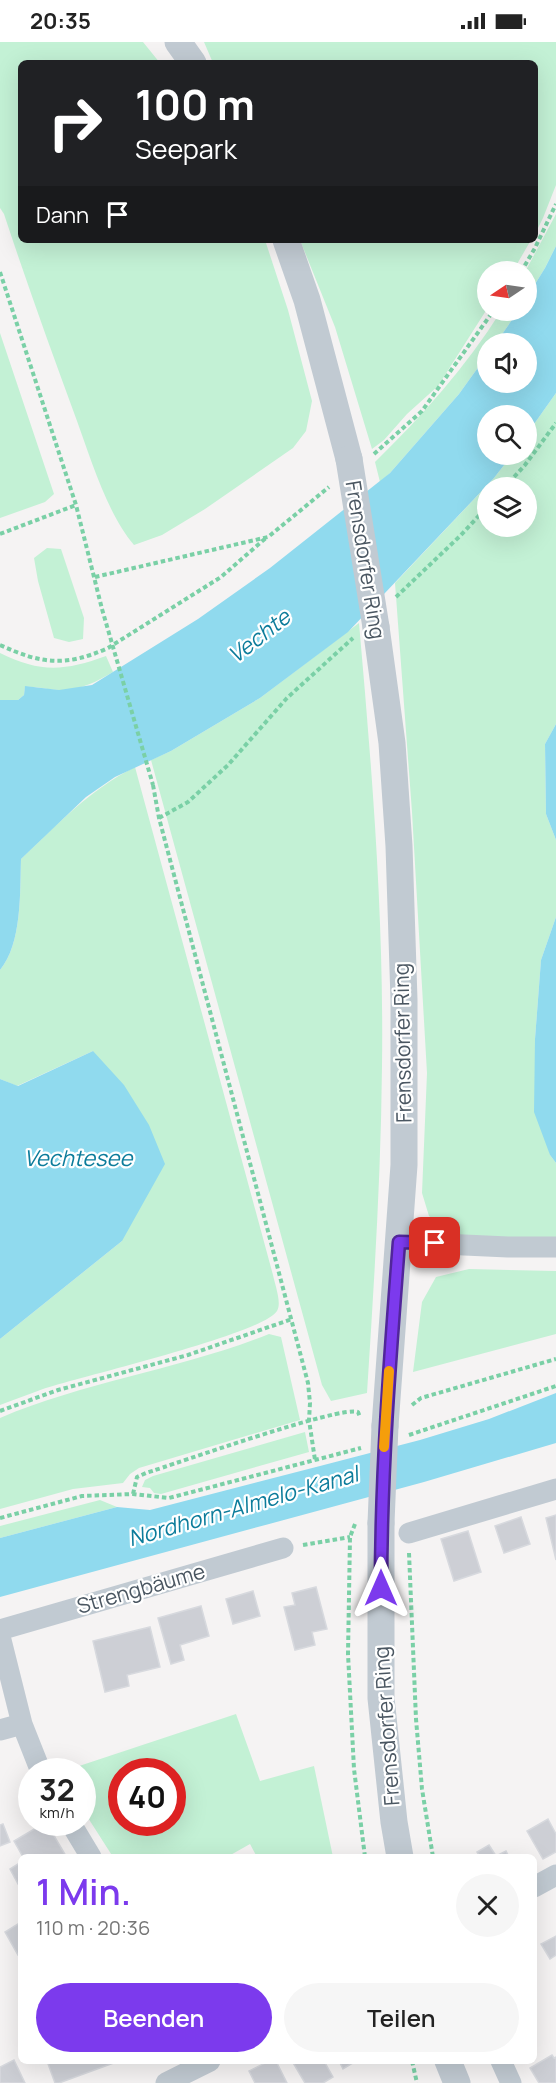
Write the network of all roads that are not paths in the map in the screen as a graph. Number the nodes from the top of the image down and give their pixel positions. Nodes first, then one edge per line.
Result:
1 (178, 42) edge
2 (191, 60) edge
3 (287, 243) edge
4 (399, 1242) junction
5 (556, 1247) edge
6 (556, 1489) edge
7 (409, 1533) road end
8 (283, 1548) road end
9 (0, 1630) edge
10 (0, 1636) edge
11 (22, 1724) junction
12 (0, 1730) edge
13 (35, 1758) edge
14 (78, 1836) edge
15 (89, 1854) edge
16 (400, 1854) edge
17 (556, 1875) edge
18 (537, 1885) edge
19 (204, 2064) edge
20 (449, 2064) edge
21 (502, 2064) edge
22 (166, 2083) edge
23 (457, 2083) edge
24 (511, 2083) edge

1 - 2 street
3 - 4 street, Frensdorfer Ring, bridge
4 - 5 street
4 - 16 street, Frensdorfer Ring, bridge
6 - 7 street
8 - 9 street, Strengbäume
10 - 11 street
11 - 12 street
11 - 13 street
14 - 15 street
17 - 18 street
19 - 22 street
20 - 23 street
21 - 24 street

